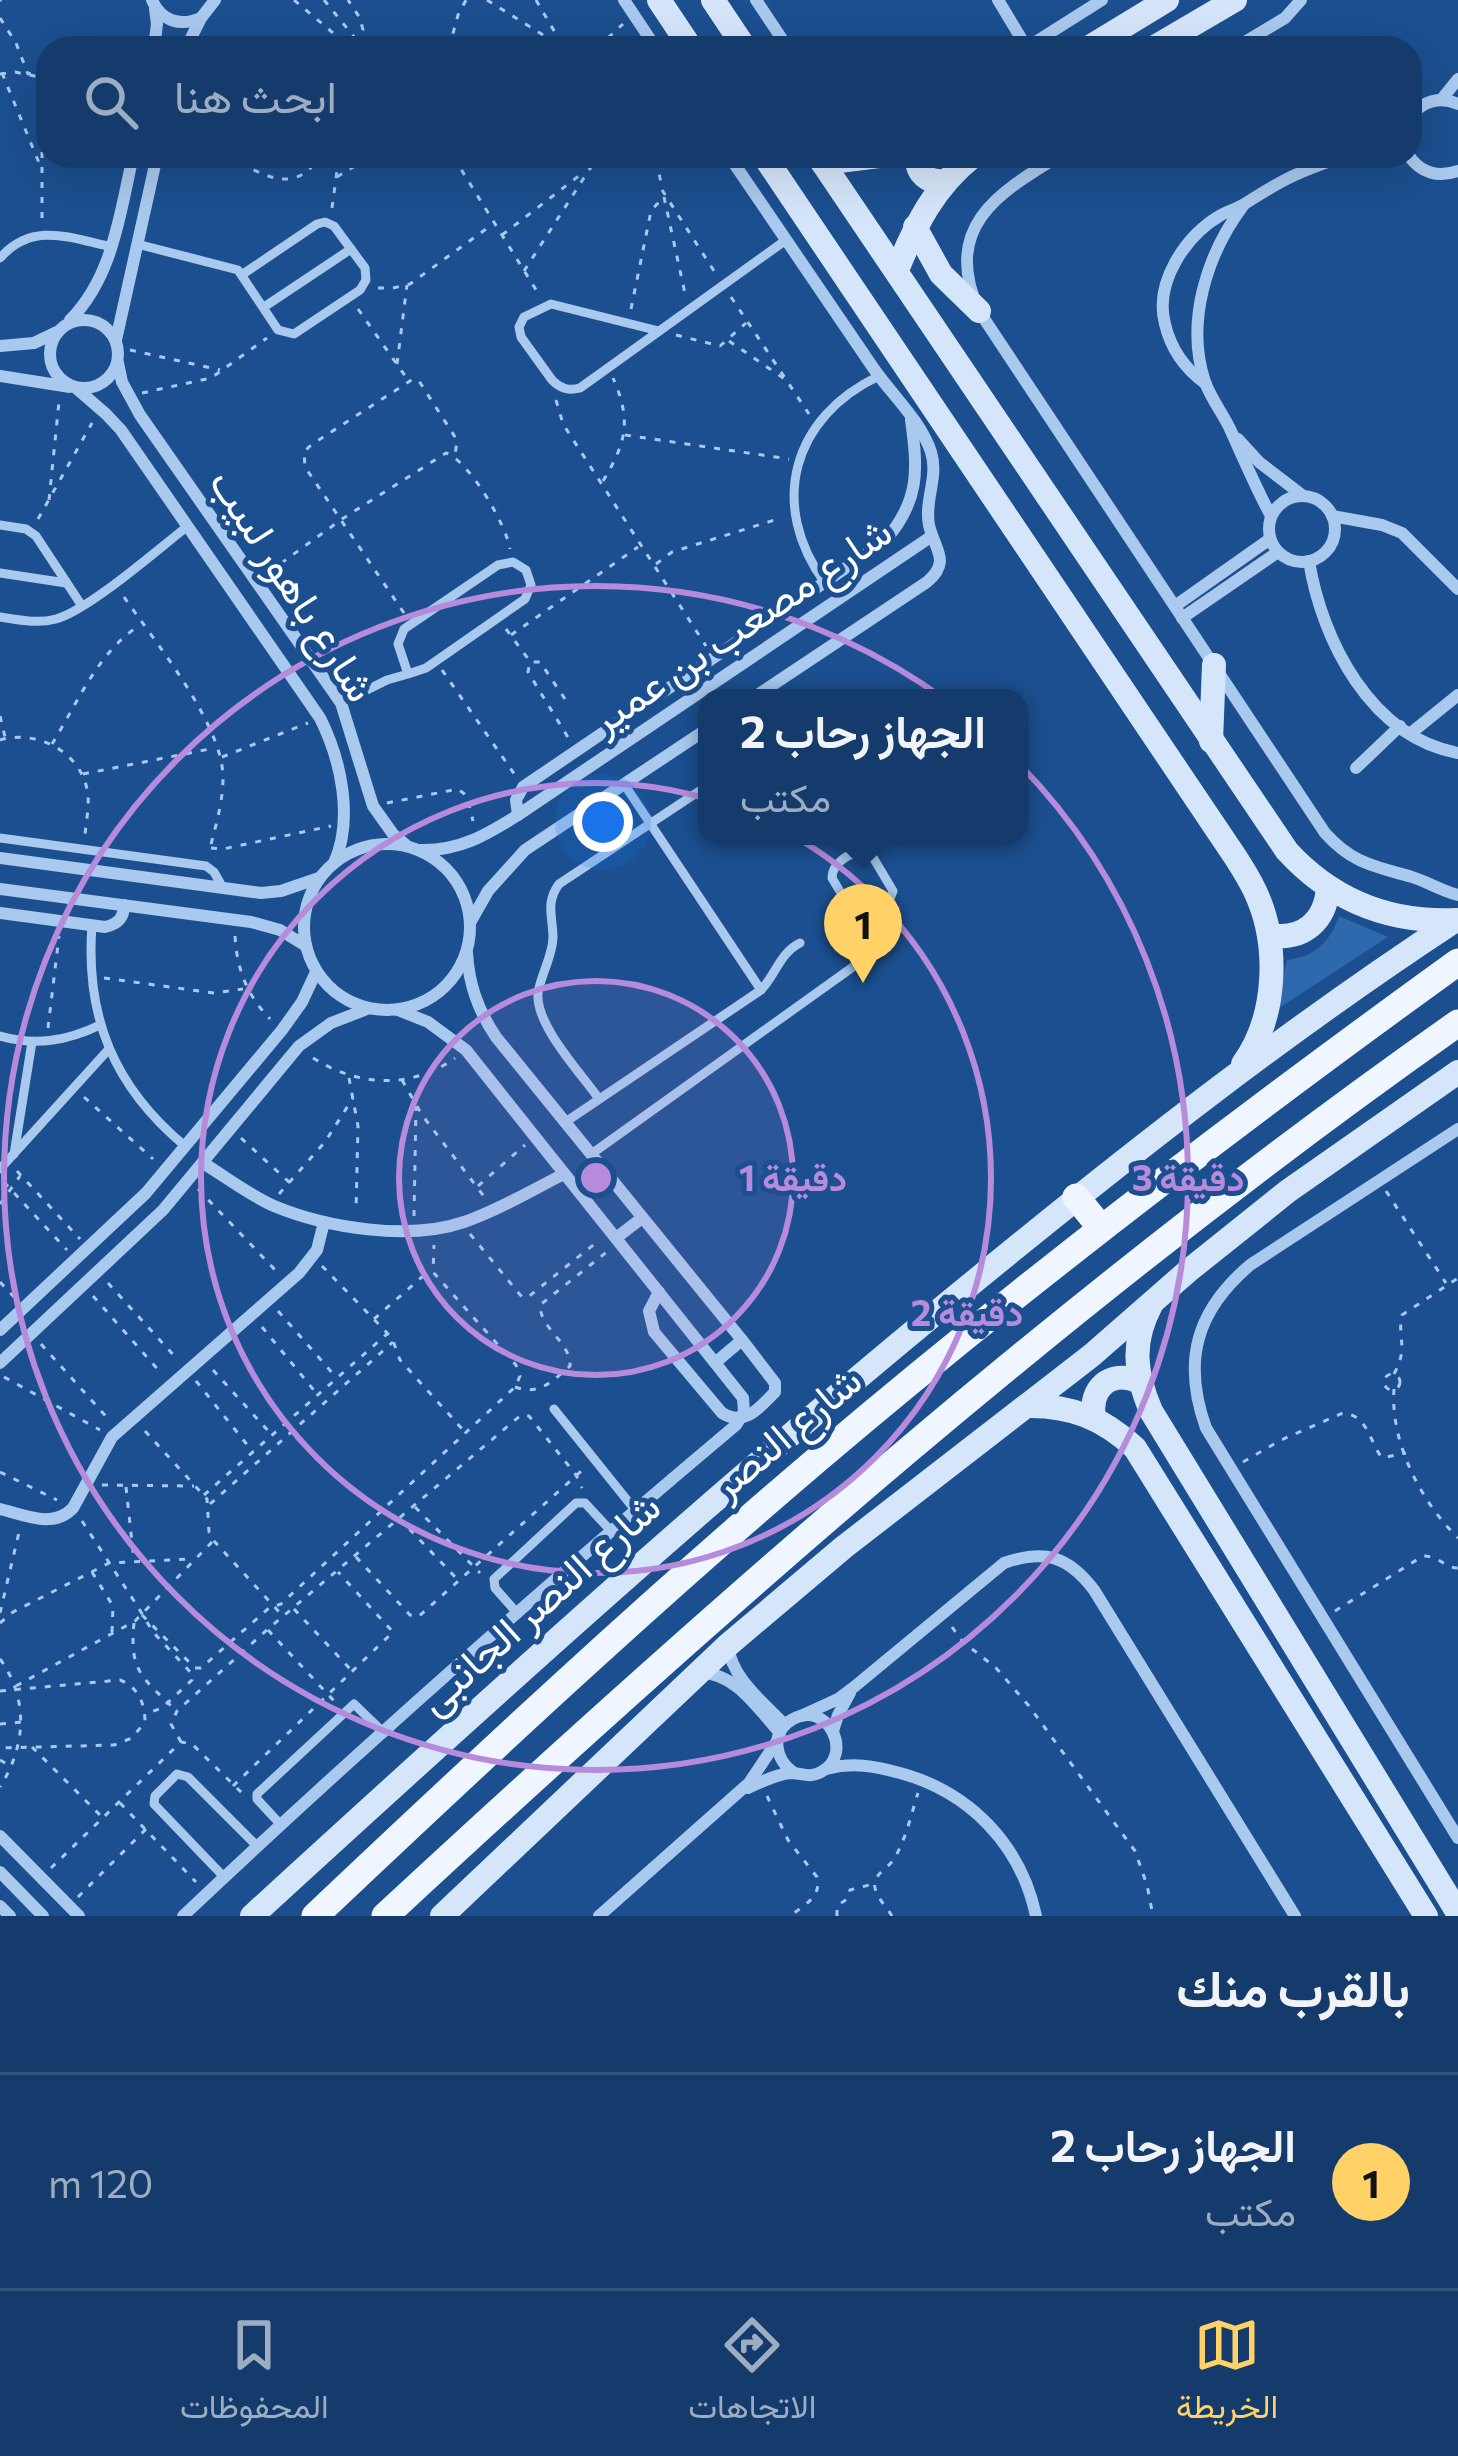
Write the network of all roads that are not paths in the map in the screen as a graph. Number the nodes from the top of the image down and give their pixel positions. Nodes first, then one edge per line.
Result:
1 (215, 0) edge
2 (623, 0) edge
3 (659, 0) edge
4 (713, 0) edge
5 (756, 0) edge
6 (998, 0) edge
7 (1102, 0) edge
8 (1167, 0) edge
9 (1235, 0) edge
10 (1300, 0) edge
11 (154, 4) edge
12 (201, 18) junction
13 (154, 36) edge
14 (192, 36) edge
15 (648, 36) edge
16 (684, 36) edge
17 (738, 36) edge
18 (780, 36) edge
19 (1020, 36) edge
20 (1046, 36) edge
21 (1108, 36) edge
22 (1174, 36) edge
23 (1255, 36) edge
24 (1458, 79) edge
25 (1441, 100) junction
26 (1458, 104) edge
27 (1422, 106) edge
28 (131, 168) edge
29 (154, 168) edge
30 (737, 168) edge
31 (772, 168) edge
32 (826, 168) edge
33 (918, 168) edge
34 (960, 168) edge
35 (1040, 168) edge
36 (1313, 168) edge
37 (1419, 168) edge
38 (1458, 171) edge
39 (1438, 175) junction
40 (945, 181) junction
41 (1458, 186) edge
42 (1244, 205) junction
43 (914, 227) junction
44 (786, 240) junction
45 (137, 244) junction
46 (112, 247) junction
47 (351, 249) junction
48 (0, 258) edge
49 (897, 270) junction
50 (243, 274) junction
51 (264, 308) junction
52 (980, 311) junction
53 (62, 328) junction
54 (659, 331) junction
55 (117, 343) junction
56 (0, 346) edge
57 (118, 363) junction
58 (0, 376) edge
59 (879, 376) junction
60 (1206, 384) junction
61 (70, 387) junction
62 (911, 419) junction
63 (1230, 428) junction
64 (1302, 495) junction
65 (1271, 516) junction
66 (1332, 516) junction
67 (0, 525) edge
68 (188, 526) junction
69 (932, 536) junction
70 (1274, 546) junction
71 (1309, 561) junction
72 (0, 573) edge
73 (67, 583) junction
74 (825, 583) junction
75 (1458, 589) edge
76 (82, 606) junction
77 (1179, 612) junction
78 (0, 617) edge
79 (1214, 665) junction
80 (409, 674) junction
81 (705, 689) edge
82 (766, 689) edge
83 (698, 694) edge
84 (1458, 695) edge
85 (341, 703) junction
86 (1405, 730) junction
87 (698, 735) edge
88 (1211, 741) junction
89 (1458, 753) edge
90 (1356, 768) dead end
91 (624, 784) junction
92 (698, 792) edge
93 (518, 815) junction
94 (650, 824) junction
95 (0, 838) edge
96 (413, 848) junction
97 (0, 858) edge
98 (334, 863) junction
99 (320, 878) junction
100 (1328, 887) junction
101 (223, 888) junction
102 (0, 889) edge
103 (1458, 895) edge
104 (124, 905) junction
105 (876, 909) junction
106 (0, 913) edge
107 (1457, 920) edge
108 (470, 922) junction
109 (92, 925) junction
110 (1269, 935) junction
111 (800, 943) dead end
112 (306, 946) junction
113 (467, 953) junction
114 (1458, 962) edge
115 (316, 972) junction
116 (761, 990) junction
117 (368, 1008) junction
118 (398, 1010) junction
119 (1458, 1023) edge
120 (100, 1025) junction
121 (0, 1036) edge
122 (32, 1042) junction
123 (109, 1048) junction
124 (1458, 1072) edge
125 (1236, 1073) junction
126 (544, 1099) junction
127 (599, 1099) junction
128 (521, 1119) junction
129 (564, 1123) junction
130 (1458, 1129) edge
131 (185, 1146) junction
132 (590, 1155) junction
133 (203, 1163) junction
134 (5, 1165) edge
135 (565, 1174) junction
136 (1076, 1197) junction
137 (641, 1218) junction
138 (324, 1222) junction
139 (1101, 1228) junction
140 (615, 1237) junction
141 (52, 1282) junction
142 (659, 1292) junction
143 (68, 1301) junction
144 (1153, 1301) junction
145 (0, 1330) edge
146 (742, 1340) junction
147 (716, 1362) junction
148 (0, 1363) edge
149 (1138, 1381) junction
150 (1026, 1406) junction
151 (554, 1409) dead end
152 (1094, 1418) junction
153 (741, 1419) junction
154 (0, 1509) edge
155 (635, 1510) junction
156 (611, 1531) junction
157 (518, 1614) junction
158 (728, 1645) junction
159 (698, 1673) junction
160 (854, 1687) junction
161 (801, 1716) junction
162 (384, 1733) junction
163 (781, 1733) junction
164 (835, 1736) junction
165 (870, 1765) junction
166 (826, 1769) junction
167 (794, 1773) junction
168 (737, 1794) junction
169 (281, 1825) junction
170 (0, 1836) edge
171 (1458, 1838) edge
172 (256, 1846) junction
173 (0, 1872) edge
174 (224, 1877) junction
175 (0, 1906) edge
176 (73, 1912) edge
177 (1458, 1913) edge
178 (10, 1916) edge
179 (43, 1916) edge
180 (183, 1916) edge
181 (252, 1916) edge
182 (315, 1916) edge
183 (386, 1916) edge
184 (442, 1916) edge
185 (599, 1916) edge
186 (1036, 1916) edge
187 (1295, 1916) edge
188 (1426, 1916) edge

1 - 12 street
2 - 15 street
3 - 16 street
4 - 17 street
5 - 18 street
6 - 19 street
7 - 20 street
8 - 21 street
9 - 22 street
10 - 23 street
11 - 12 street
11 - 13 street
12 - 14 street
24 - 25 street
25 - 26 street
25 - 27 street
28 - 46 street
29 - 45 street
30 - 44 street
31 - 110 street
32 - 49 street
33 - 40 street
34 - 40 street
35 - 52 street
36 - 42 street
37 - 39 street
38 - 39 street
39 - 41 street
40 - 43 street
42 - 60 street
42 - 60 street
43 - 49 street
43 - 52 street
44 - 54 lane
44 - 59 street
45 - 50 lane
45 - 55 street
46 - 48 lane
46 - 53 street
47 - 50 lane
47 - 51 lane
47 - 51 lane
49 - 88 street
50 - 51 lane
52 - 77 street
53 - 55 street
53 - 56 street
53 - 61 street
54 - 54 lane
55 - 57 street
57 - 61 street
57 - 85 street, شارع باهور لبيب
58 - 61 street
59 - 62 street
59 - 74 lane
60 - 63 street
61 - 68 street, شارع باهور لبيب
62 - 69 street
62 - 74 street
63 - 64 street
63 - 65 street
64 - 65 street
64 - 66 street
65 - 70 street
66 - 71 street
66 - 75 street
67 - 73 lane
68 - 76 lane
68 - 98 street, شارع باهور لبيب
69 - 81 street, شارع مصعب بن عمير
69 - 82 street, شارع مصعب بن عمير
70 - 71 street
70 - 77 street
71 - 86 street
72 - 73 lane
73 - 76 lane
74 - 93 street
76 - 78 lane
77 - 79 street
79 - 88 street
79 - 103 street
80 - 80 lane
80 - 85 lane
83 - 93 street, شارع مصعب بن عمير
84 - 86 street
85 - 96 street, شارع باهور لبيب
86 - 89 street
86 - 90 street
87 - 91 street, شارع مصعب بن عمير
88 - 100 street
91 - 94 lane
91 - 108 street, شارع مصعب بن عمير
92 - 94 lane
93 - 96 street, شارع مصعب بن عمير
94 - 116 lane
94 - 127 lane
95 - 101 lane
96 - 98 street
96 - 108 street
97 - 101 street
98 - 99 street
99 - 101 street
99 - 112 street
100 - 107 street
100 - 110 street
102 - 104 street
104 - 109 street
104 - 112 street
105 - 105 lane
105 - 132 lane
106 - 109 street
107 - 125 street, شارع النصر الجانبى
108 - 113 street
109 - 120 lane
110 - 125 street
111 - 116 lane
112 - 115 street
113 - 118 street
113 - 126 street
114 - 139 main road, شارع النصر
115 - 117 street
115 - 131 street
116 - 127 lane
117 - 118 street
117 - 133 street
118 - 128 street
119 - 183 main road
120 - 122 lane
120 - 123 lane
121 - 122 lane
122 - 134 lane
123 - 131 lane
123 - 134 lane
124 - 144 street
125 - 136 street, شارع النصر الجانبى
126 - 128 street
126 - 129 street
127 - 129 lane
128 - 135 street
129 - 132 street
130 - 171 street
131 - 141 street
132 - 137 street
133 - 138 street
133 - 143 street
135 - 138 street
135 - 140 street
136 - 139 main road
136 - 181 street, شارع النصر الجانبى
137 - 140 street
137 - 146 street
138 - 154 street
139 - 182 main road, شارع النصر
140 - 142 street
141 - 143 street
141 - 145 street
142 - 147 street
142 - 153 street
143 - 148 street
144 - 149 street
144 - 150 street
146 - 147 street
146 - 153 street
147 - 153 street
149 - 152 street
149 - 177 street
150 - 152 street
150 - 158 street
151 - 155 lane
152 - 188 street
153 - 155 street
155 - 156 street
156 - 157 street
156 - 157 lane
157 - 162 street
158 - 159 street
158 - 163 street
159 - 163 street
159 - 184 street
160 - 161 street
160 - 164 street
160 - 187 street
161 - 163 street
161 - 164 street
162 - 169 street
162 - 169 lane
163 - 167 street
163 - 168 street
164 - 165 street
164 - 166 street
165 - 166 street
165 - 186 street
166 - 167 street
167 - 168 street
168 - 185 street
169 - 172 street
170 - 176 street
172 - 174 street
172 - 174 lane
173 - 179 street
174 - 180 street
175 - 178 street

